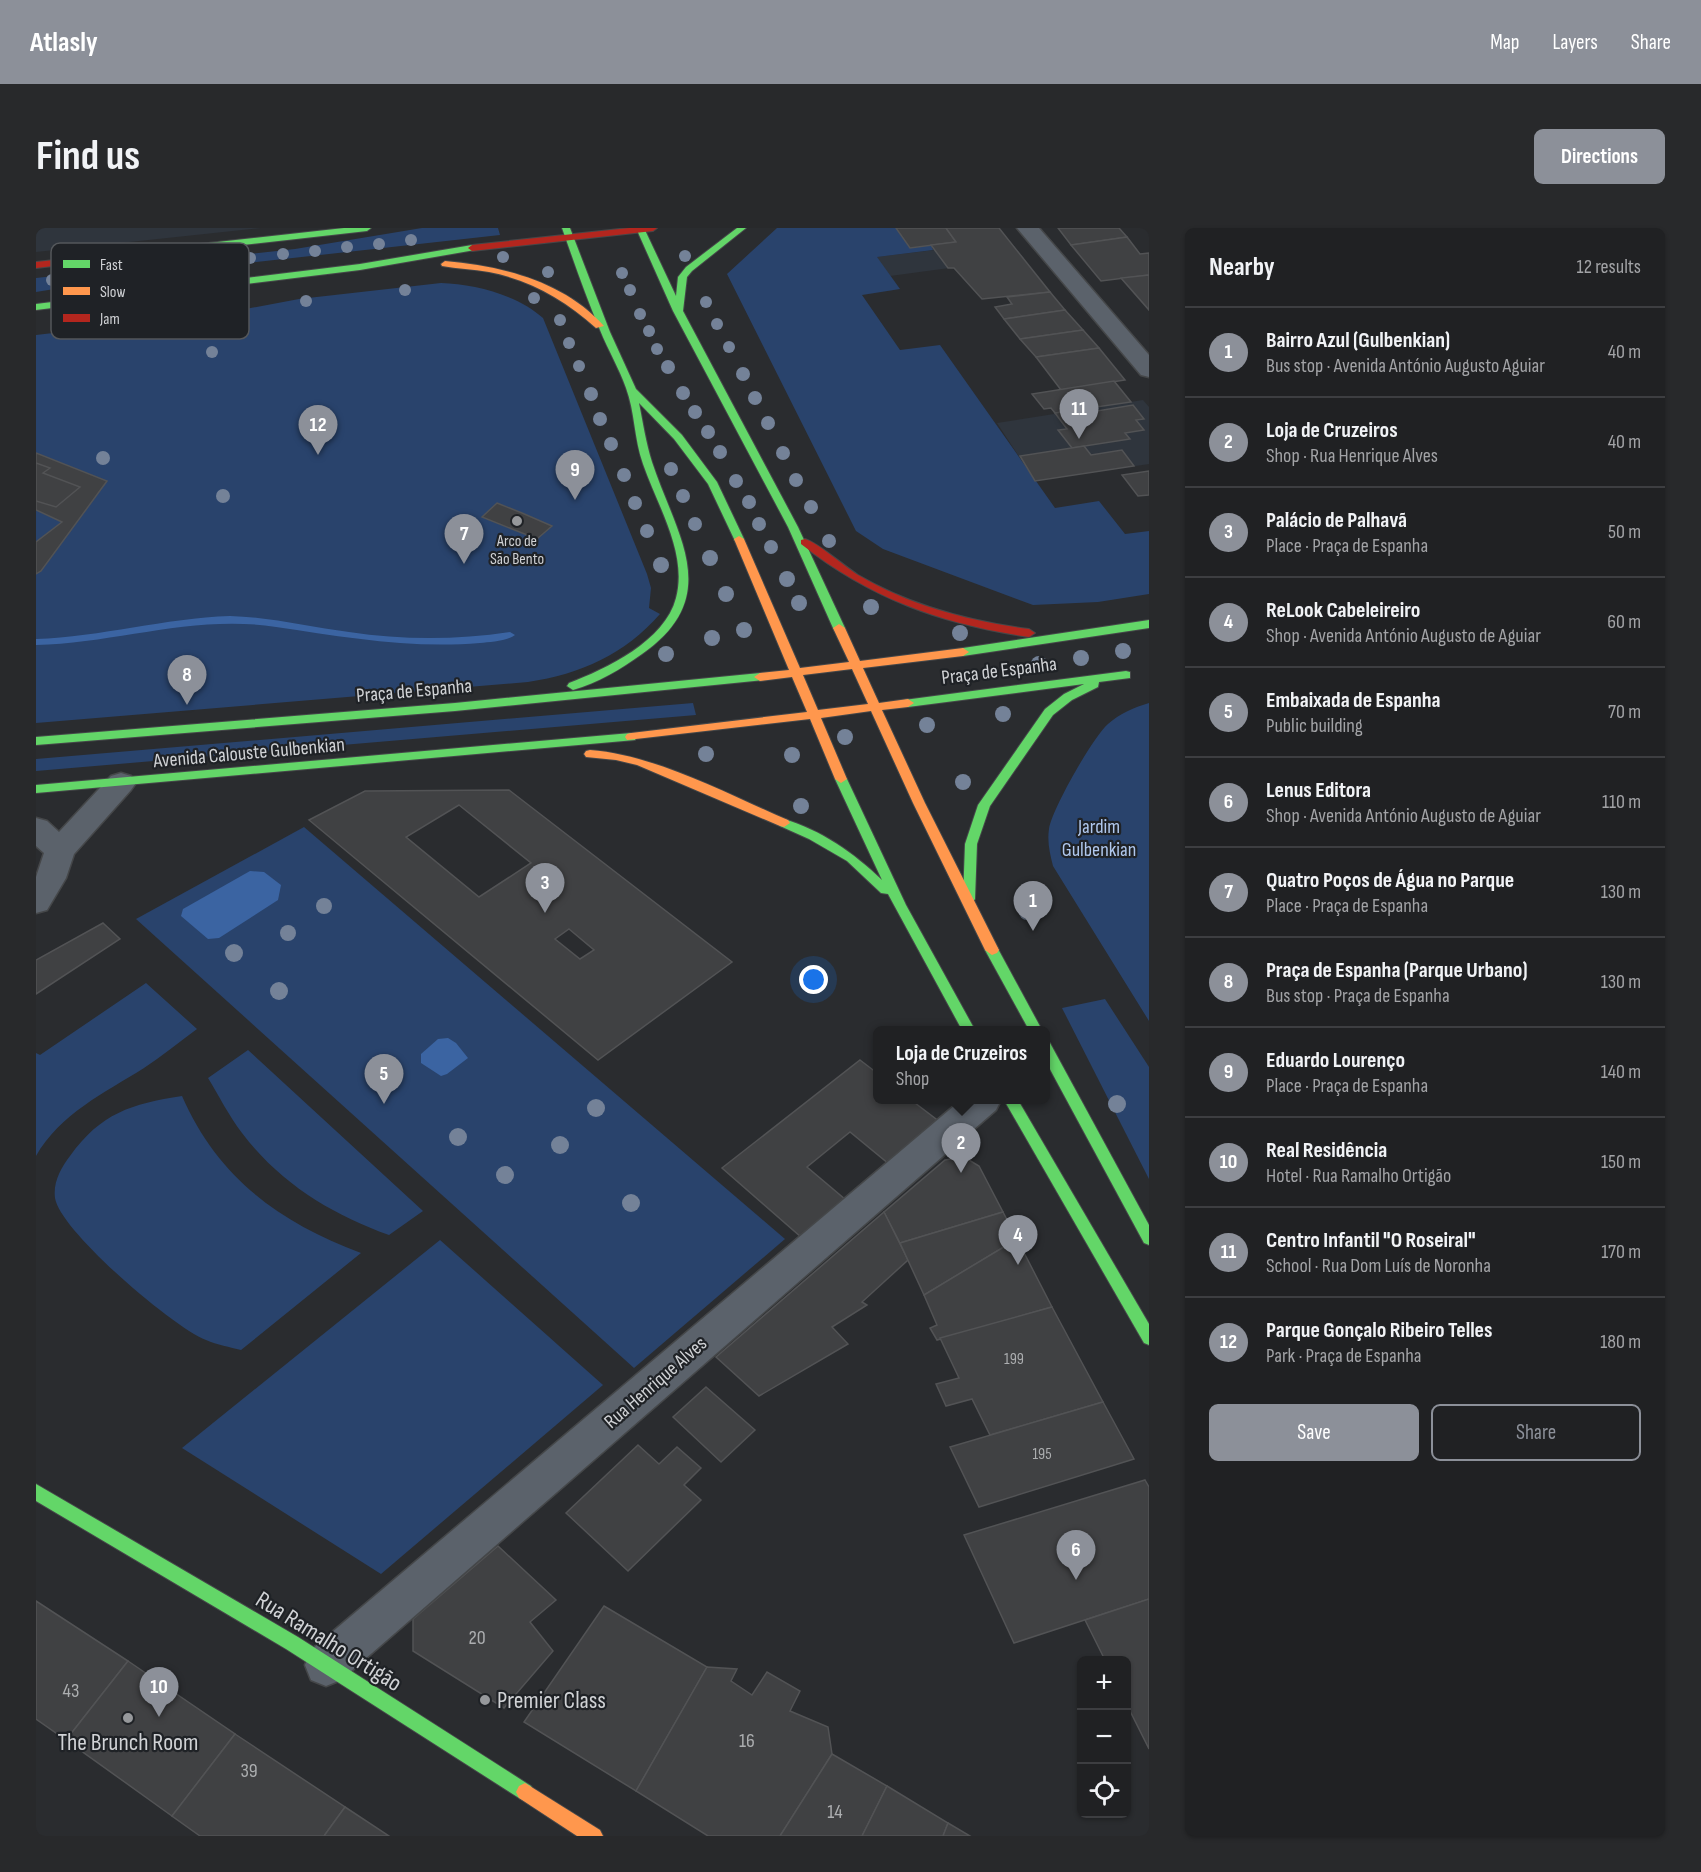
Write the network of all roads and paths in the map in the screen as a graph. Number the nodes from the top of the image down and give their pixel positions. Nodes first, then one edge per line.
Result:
1 (367, 228) edge
2 (644, 228) edge
3 (742, 228) edge
4 (1028, 228) edge
5 (568, 233) edge
6 (233, 243) edge
7 (51, 263) edge
8 (36, 265) edge
9 (360, 267) junction
10 (249, 281) edge
11 (51, 305) edge
12 (36, 307) edge
13 (678, 311) junction
14 (605, 332) junction
15 (1149, 370) edge
16 (632, 390) junction
17 (793, 527) junction
18 (1149, 624) edge
19 (1099, 633) junction
20 (858, 666) junction
21 (795, 673) junction
22 (483, 704) junction
23 (876, 705) junction
24 (811, 714) junction
25 (36, 741) edge
26 (465, 752) junction
27 (121, 783) junction
28 (36, 789) edge
29 (36, 830) edge
30 (60, 850) junction
31 (36, 902) edge
32 (969, 904) junction
33 (900, 908) junction
34 (967, 1026) edge
35 (1034, 1026) edge
36 (1050, 1056) edge
37 (979, 1104) edge
38 (1013, 1104) edge
39 (1149, 1239) edge
40 (1149, 1338) edge
41 (36, 1492) edge
42 (326, 1665) junction
43 (594, 1836) edge

1 - 6 main road
2 - 5 main road
2 - 13 main road
3 - 13 main road
4 - 15 street
5 - 9 main road
5 - 14 main road
7 - 8 main road
9 - 10 main road
9 - 14 main road
11 - 12 main road
13 - 17 main road
14 - 16 main road
16 - 21 main road
16 - 22 main road
17 - 19 main road
17 - 20 main road
18 - 19 main road
19 - 20 main road, Praça de Espanha
20 - 21 main road, Praça de Espanha
20 - 23 main road
21 - 22 main road, Praça de Espanha
21 - 24 main road
22 - 25 main road, Praça de Espanha
23 - 24 main road, Praça de Espanha
23 - 32 main road
23 - 32 main road, Praça de Espanha
24 - 26 main road, Praça de Espanha
24 - 33 main road
26 - 27 main road, Avenida Calouste Gulbenkian
26 - 33 main road
27 - 28 main road, Avenida Calouste Gulbenkian
27 - 30 street
29 - 30 street
30 - 31 street
32 - 35 main road
33 - 34 main road
36 - 39 main road
37 - 42 street, Rua Henrique Alves
38 - 40 main road
41 - 42 main road, Rua Ramalho Ortigão
42 - 43 main road, Rua Ramalho Ortigão

